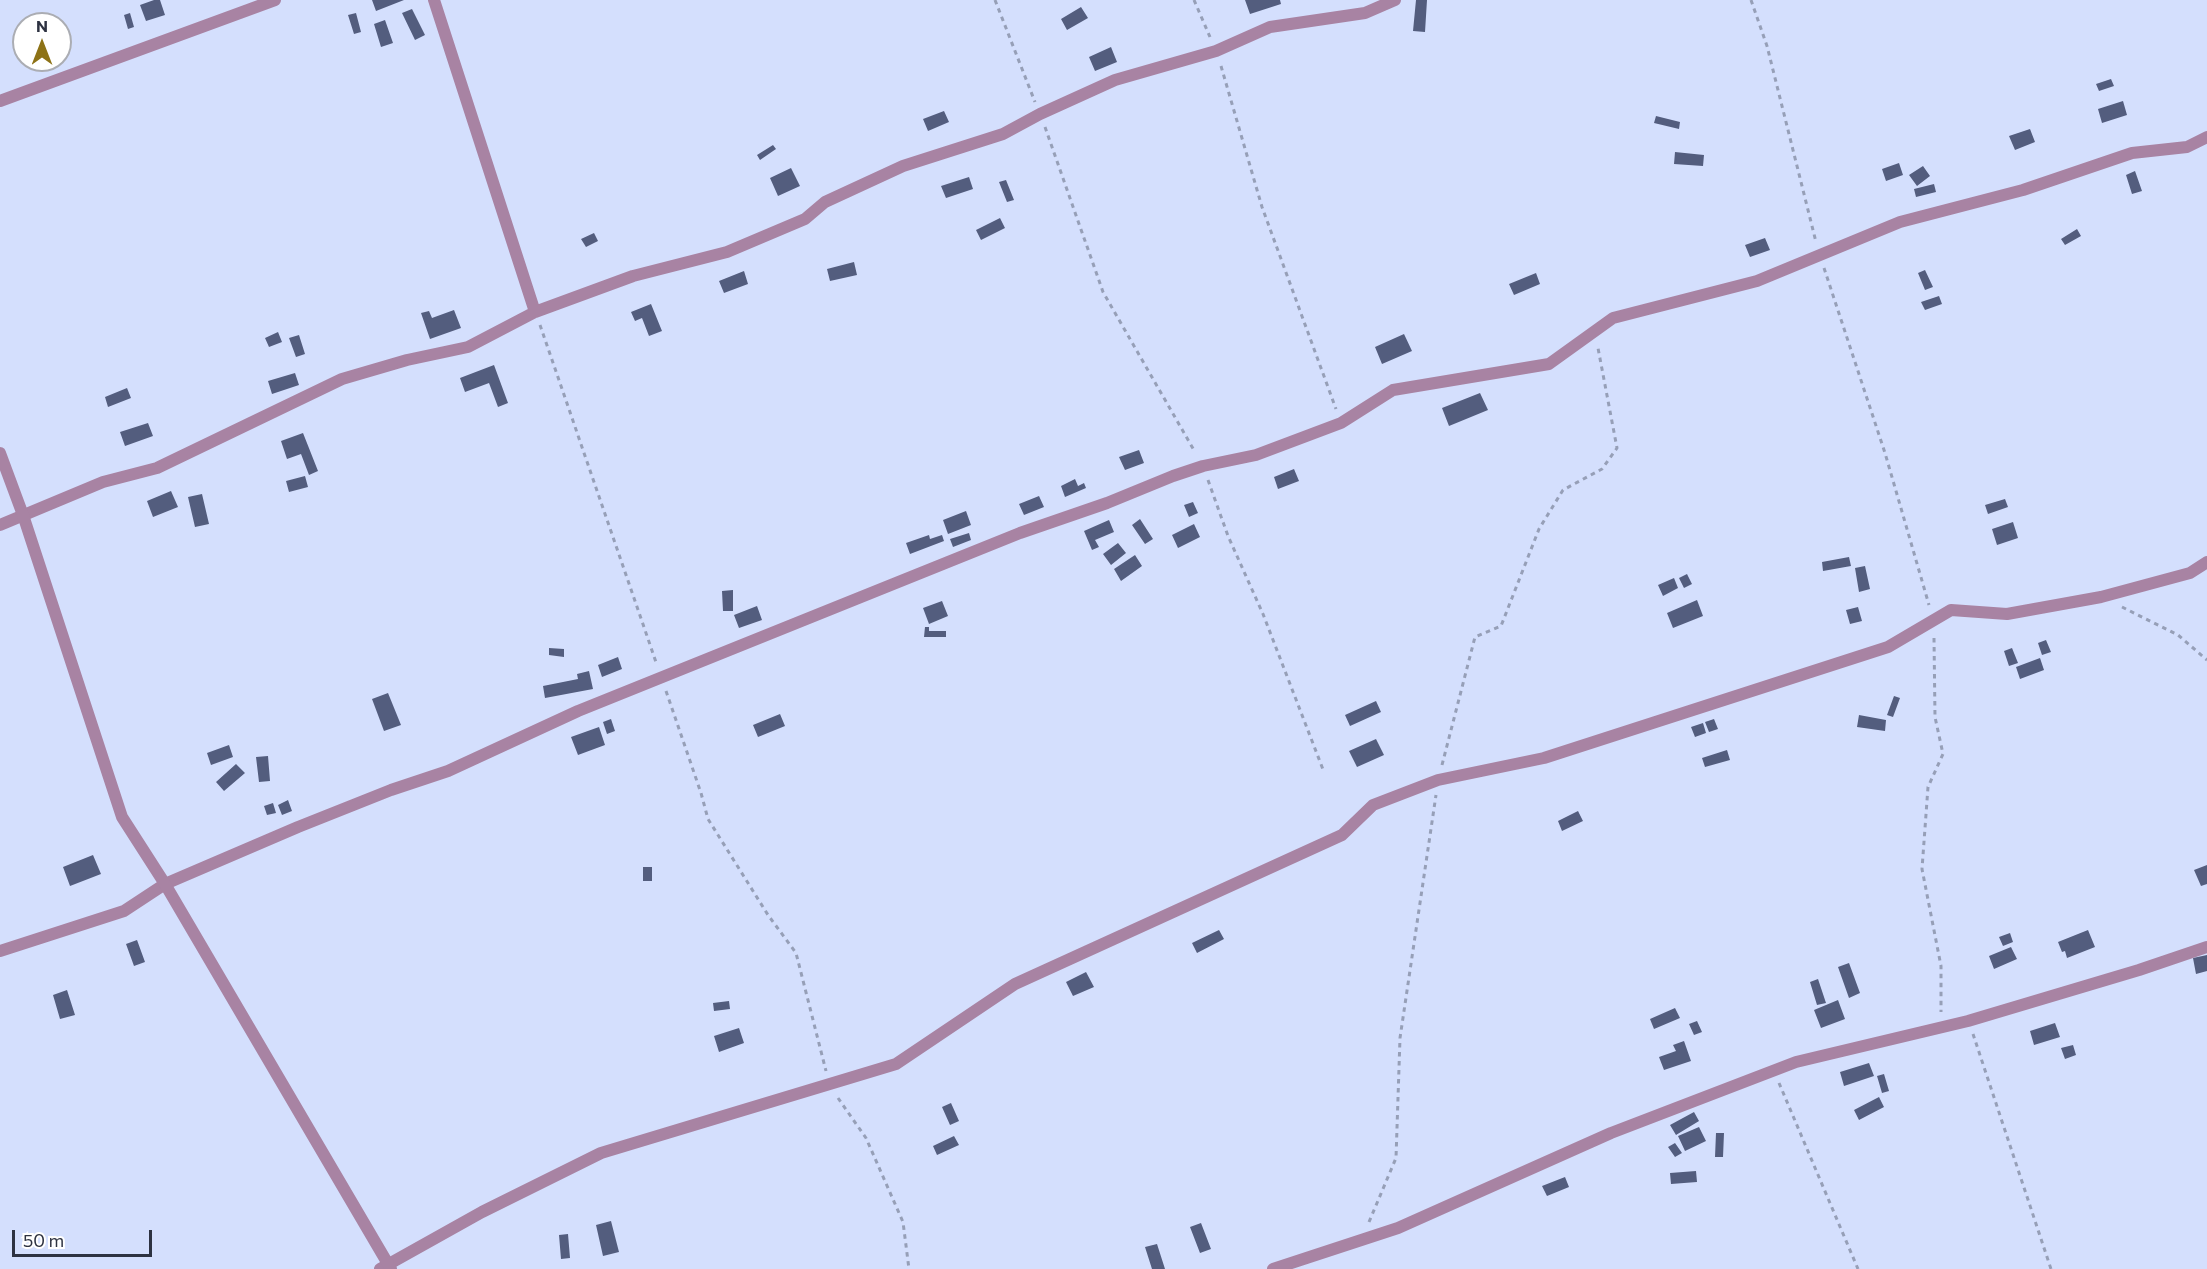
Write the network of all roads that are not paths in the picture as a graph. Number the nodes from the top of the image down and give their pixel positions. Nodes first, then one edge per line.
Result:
1 (275, 0) edge
2 (434, 0) edge
3 (1395, 0) edge
4 (0, 101) edge
5 (2207, 138) edge
6 (535, 312) junction
7 (0, 453) edge
8 (23, 515) junction
9 (0, 525) edge
10 (2207, 562) edge
11 (165, 884) junction
12 (2207, 947) edge
13 (0, 951) edge
14 (386, 1268) edge
15 (1273, 1269) edge

1 - 4 street
2 - 6 street
3 - 6 street
5 - 11 street
6 - 8 street
7 - 8 street
8 - 9 street
8 - 11 street
10 - 14 street
11 - 13 street
11 - 14 street
12 - 15 street

